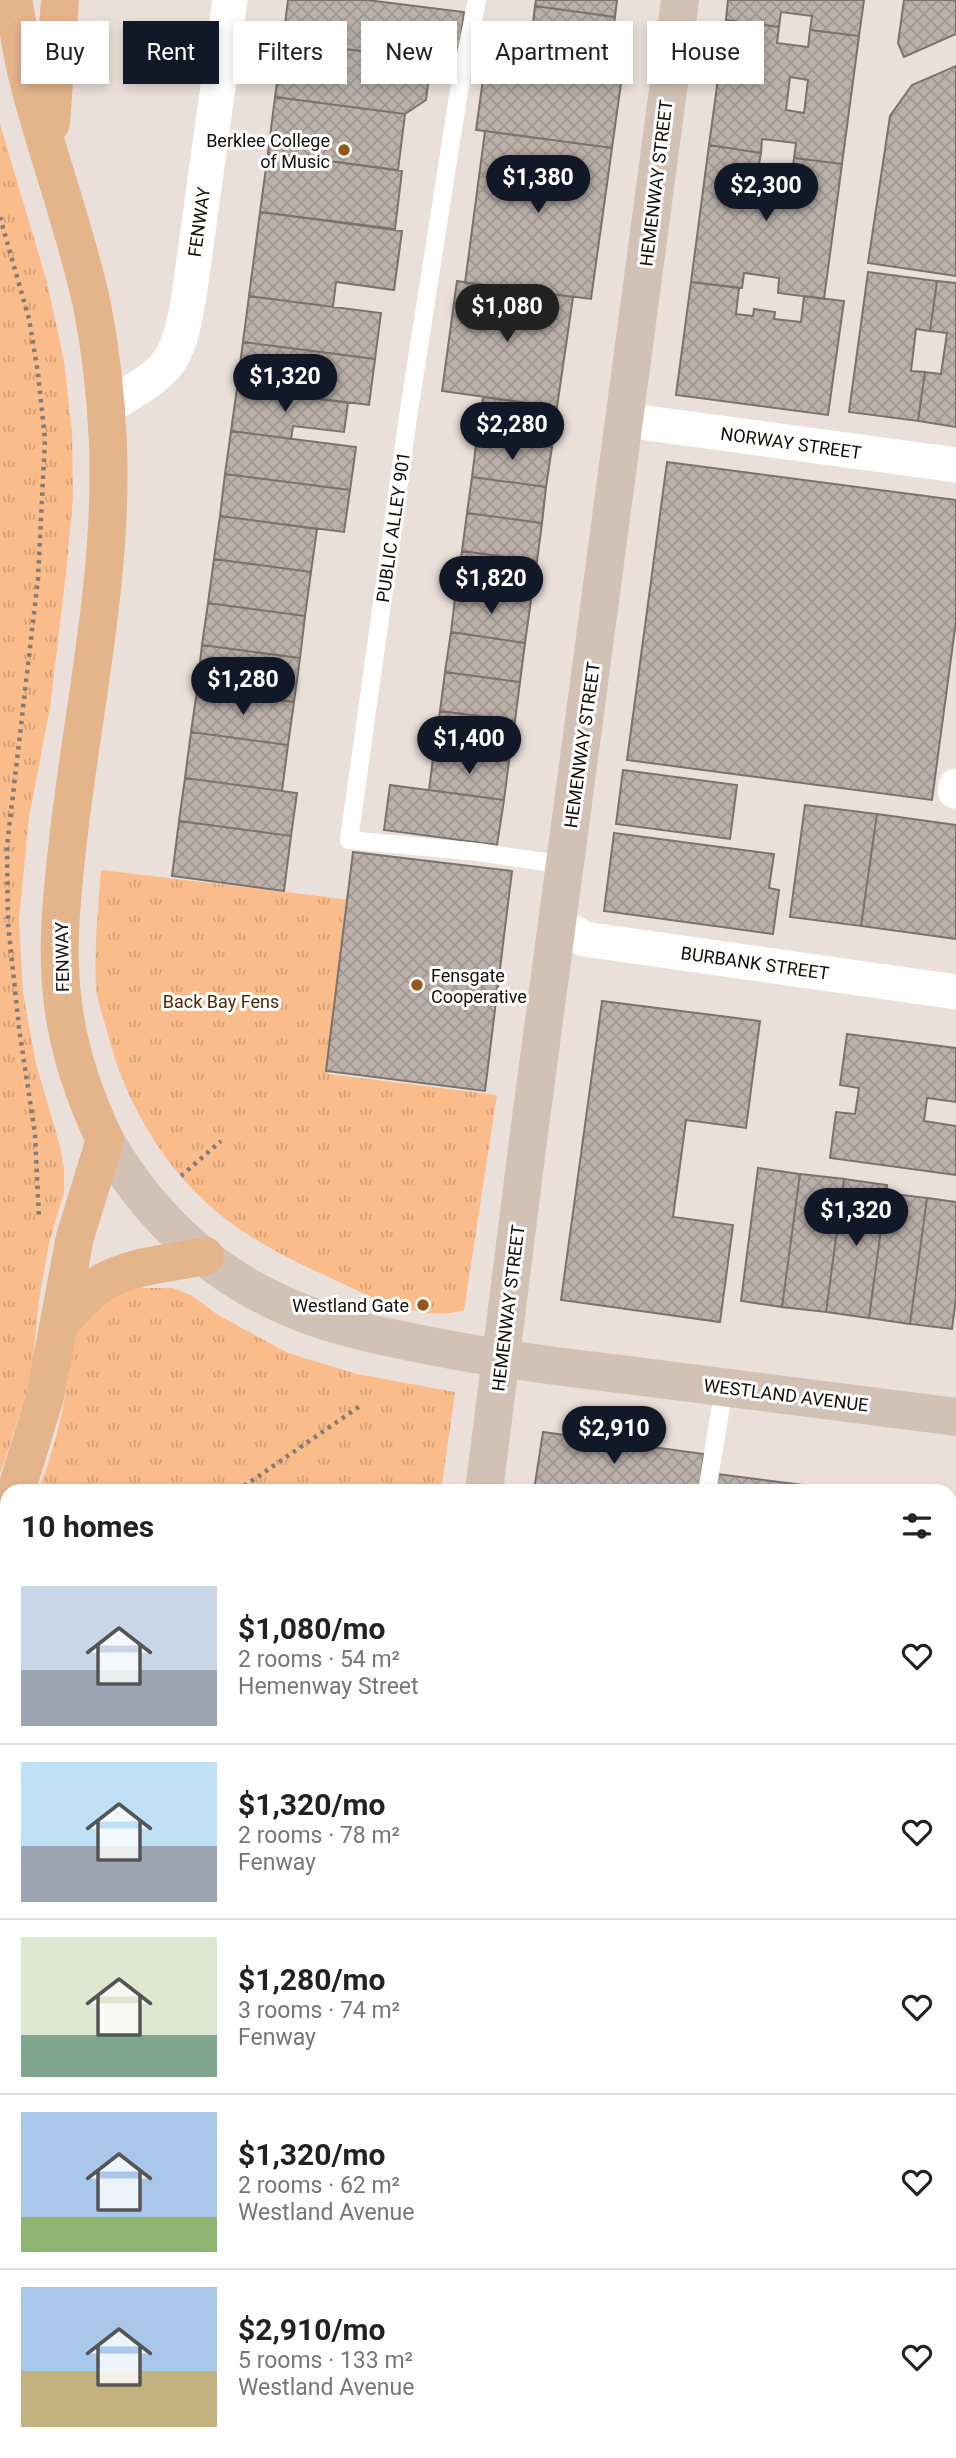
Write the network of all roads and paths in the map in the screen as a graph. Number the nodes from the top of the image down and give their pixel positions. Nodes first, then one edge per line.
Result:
1 (13, 0) edge
2 (60, 0) edge
3 (230, 0) edge
4 (477, 0) edge
5 (680, 0) edge
6 (0, 20) edge
7 (21, 45) edge
8 (21, 63) edge
9 (29, 84) edge
10 (49, 153) junction
11 (0, 217) edge
12 (105, 408) junction
13 (625, 420) junction
14 (956, 465) edge
15 (565, 865) junction
16 (558, 923) junction
17 (956, 992) edge
18 (105, 1140) junction
19 (221, 1141) dead end
20 (181, 1176) dead end
21 (39, 1232) dead end
22 (205, 1256) junction
23 (59, 1324) junction
24 (501, 1360) junction
25 (724, 1387) junction
26 (360, 1406) dead end
27 (956, 1417) edge
28 (18, 1484) edge
29 (247, 1484) edge
30 (485, 1484) edge
31 (708, 1484) edge

1 - 7 highway, FENWAY
2 - 10 highway
3 - 12 street, FENWAY
4 - 15 lane, PUBLIC ALLEY 901
5 - 13 main road, HEMENWAY STREET
6 - 8 highway, FENWAY
9 - 10 highway, FENWAY
10 - 12 highway, FENWAY
11 - 21 path
12 - 18 highway, FENWAY
13 - 14 street, NORWAY STREET
13 - 15 main road, HEMENWAY STREET
15 - 16 main road, HEMENWAY STREET
16 - 17 street, BURBANK STREET
16 - 24 main road, HEMENWAY STREET
18 - 22 main road, WESTLAND AVENUE
18 - 23 highway
19 - 20 path
22 - 23 highway
22 - 24 main road, WESTLAND AVENUE
23 - 28 highway
24 - 25 main road, WESTLAND AVENUE
24 - 30 main road, HEMENWAY STREET
25 - 27 main road, WESTLAND AVENUE
25 - 31 lane
26 - 29 path

